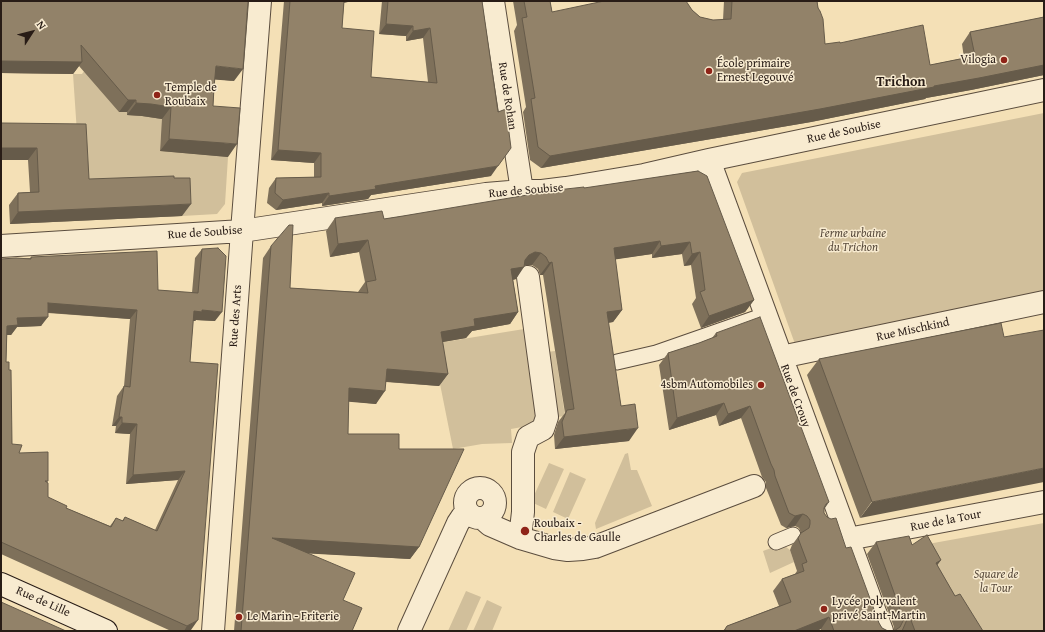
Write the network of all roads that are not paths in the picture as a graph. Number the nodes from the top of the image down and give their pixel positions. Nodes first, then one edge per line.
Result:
1 (260, 1) edge
2 (493, 1) edge
3 (1044, 90) edge
4 (709, 160) junction
5 (522, 192) junction
6 (242, 231) junction
7 (1, 246) edge
8 (528, 277) dead end
9 (1044, 302) edge
10 (765, 315) junction
11 (781, 357) junction
12 (618, 362) dead end
13 (754, 486) dead end
14 (1044, 502) edge
15 (793, 535) dead end
16 (520, 538) junction
17 (848, 539) junction
18 (776, 542) dead end
19 (1, 584) edge
20 (106, 631) edge
21 (213, 631) edge
22 (409, 631) edge
23 (882, 631) edge

1 - 6 street, Rue des Arts
2 - 5 street, Rue de Rohan
3 - 4 street, Rue de Soubise
4 - 5 street, Rue de Soubise
4 - 10 street, Rue de Crouy
5 - 6 street, Rue de Soubise
6 - 7 street, Rue de Soubise
6 - 21 street, Rue des Arts
8 - 16 street
9 - 11 street, Rue Mischkind
10 - 11 street, Rue de Crouy
10 - 12 lane
11 - 17 street, Rue de Crouy
13 - 16 street
14 - 17 street, Rue de la Tour
15 - 18 lane
16 - 22 street
17 - 23 street, Rue de Crouy
19 - 20 street, Rue de Lille

